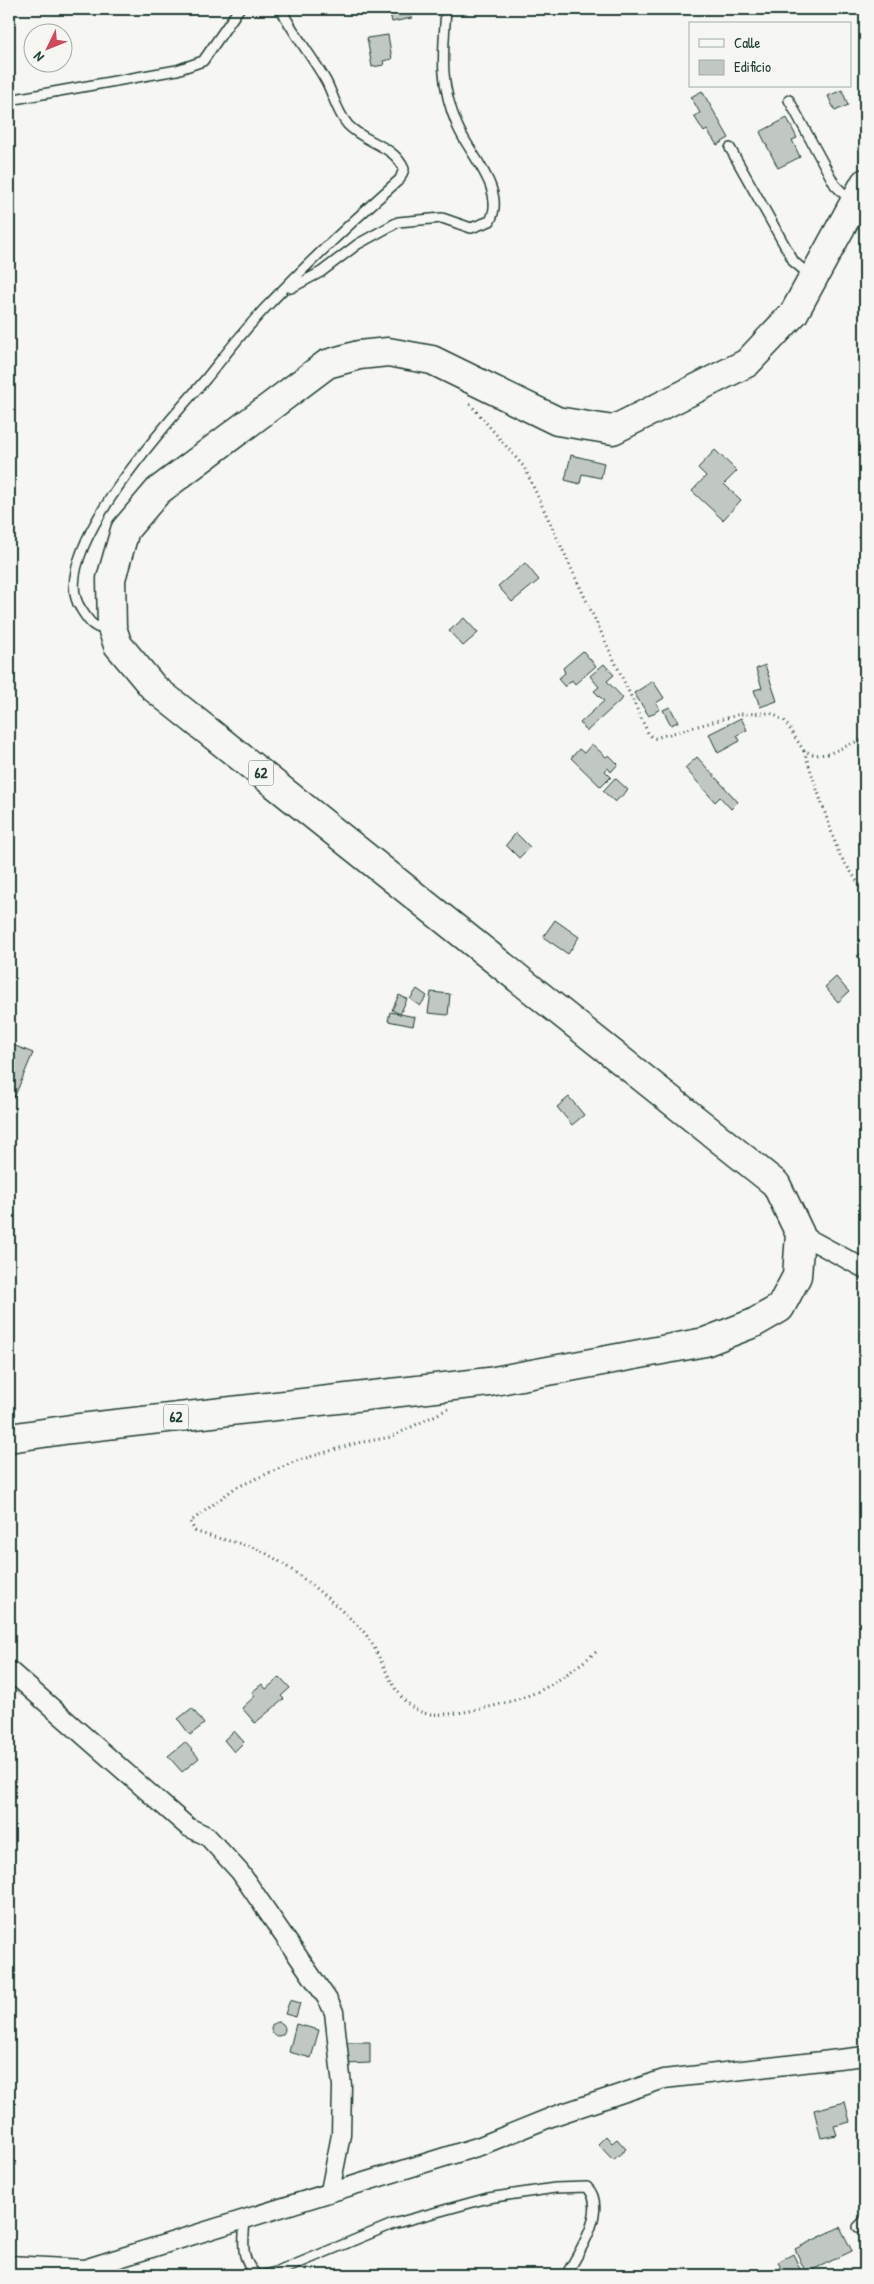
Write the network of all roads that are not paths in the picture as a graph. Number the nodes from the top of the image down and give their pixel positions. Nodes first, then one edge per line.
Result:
1 (239, 9) edge
2 (281, 9) edge
3 (446, 9) edge
4 (9, 100) edge
5 (789, 100) dead end
6 (730, 148) dead end
7 (860, 193) edge
8 (813, 278) junction
9 (270, 302) junction
10 (112, 628) junction
11 (800, 1234) junction
12 (865, 1269) edge
13 (9, 1438) edge
14 (9, 1670) edge
15 (865, 2056) edge
16 (330, 2191) junction
17 (245, 2218) junction
18 (865, 2220) edge
19 (858, 2227) dead end
20 (9, 2266) edge
21 (257, 2275) edge
22 (264, 2275) edge
23 (566, 2275) edge

1 - 4 lane
2 - 9 lane
3 - 9 lane
5 - 7 lane
6 - 8 lane
7 - 8 main road, 62
8 - 10 main road, 62
9 - 10 lane
10 - 11 main road, 62
11 - 12 street
11 - 13 main road, 62
14 - 16 street
15 - 16 street
16 - 17 street
17 - 20 street
17 - 21 lane
18 - 19 lane
22 - 23 lane

